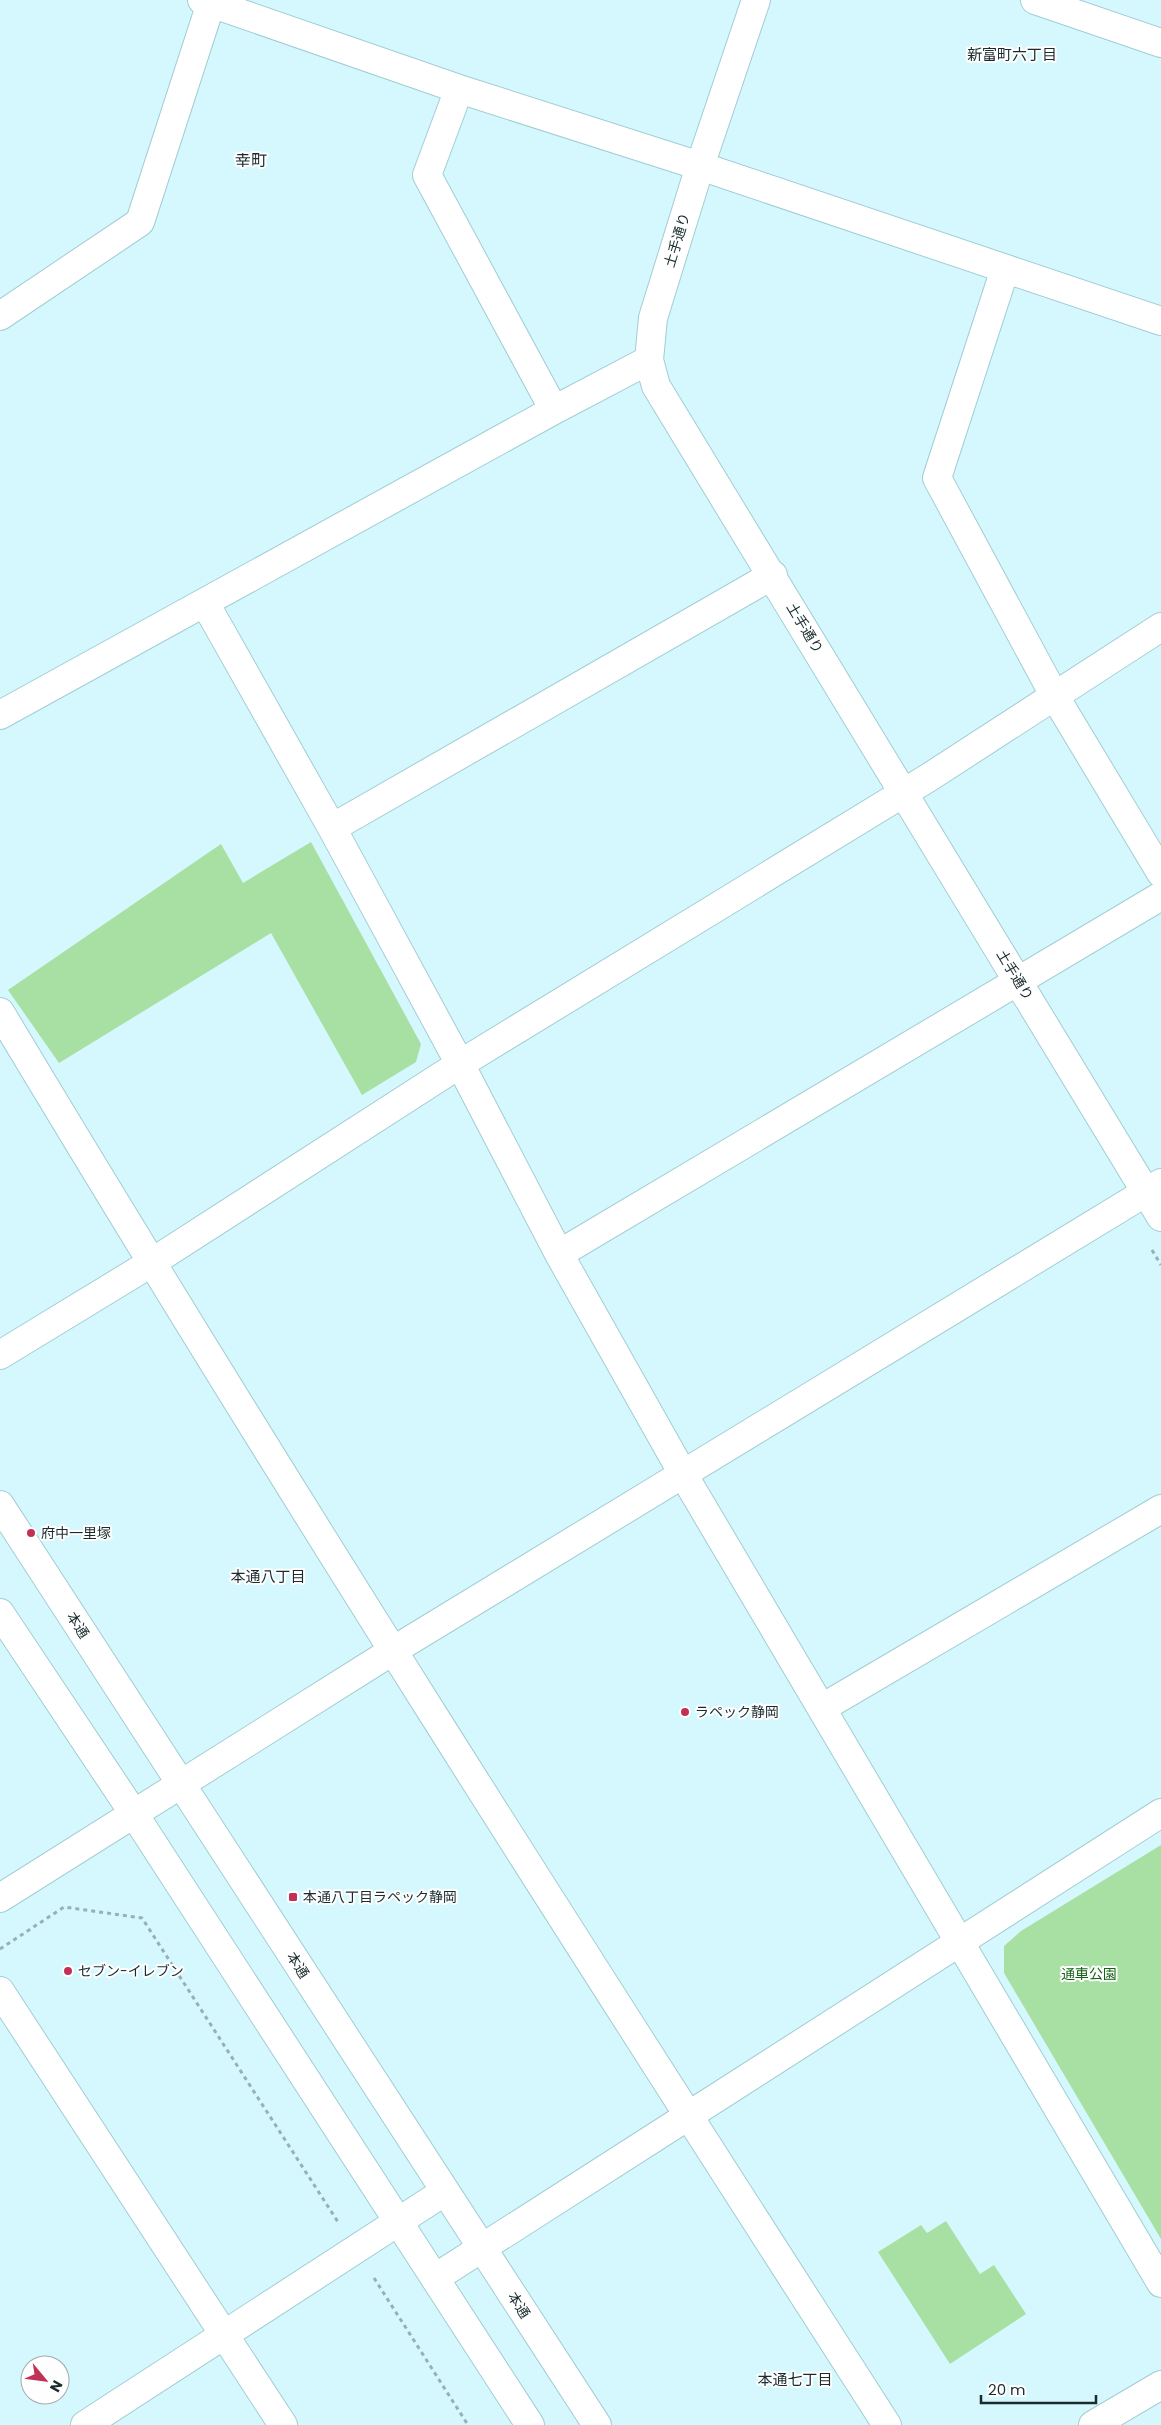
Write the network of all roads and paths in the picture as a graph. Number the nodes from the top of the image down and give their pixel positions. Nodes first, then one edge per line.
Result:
1 (756, 0) edge
2 (1035, 0) edge
3 (208, 1) edge
4 (1161, 43) edge
5 (459, 89) junction
6 (700, 166) junction
7 (1005, 269) junction
8 (0, 316) edge
9 (1161, 321) edge
10 (649, 360) junction
11 (554, 410) junction
12 (773, 575) junction
13 (205, 603) junction
14 (1161, 627) edge
15 (1054, 695) junction
16 (0, 715) edge
17 (904, 792) junction
18 (332, 828) junction
19 (1161, 873) edge
20 (1161, 896) edge
21 (1019, 982) junction
22 (0, 1012) edge
23 (460, 1064) junction
24 (1153, 1188) edge
25 (1161, 1217) edge
26 (560, 1254) junction
27 (151, 1263) junction
28 (0, 1355) edge
29 (683, 1474) junction
30 (0, 1505) edge
31 (1161, 1509) edge
32 (0, 1613) edge
33 (394, 1650) junction
34 (822, 1708) junction
35 (181, 1785) junction
36 (1161, 1813) edge
37 (134, 1814) junction
38 (0, 1898) edge
39 (961, 1941) junction
40 (0, 1949) edge
41 (0, 1991) edge
42 (688, 2116) junction
43 (444, 2192) junction
44 (399, 2223) junction
45 (342, 2228) dead end
46 (482, 2248) junction
47 (369, 2270) dead end
48 (435, 2278) junction
49 (1161, 2283) edge
50 (225, 2335) junction
51 (1161, 2385) edge
52 (85, 2425) edge
53 (283, 2425) edge
54 (468, 2425) edge
55 (530, 2425) edge
56 (597, 2425) edge
57 (887, 2425) edge
58 (1093, 2425) edge

1 - 6 street, 土手通り
2 - 4 street
3 - 5 street
3 - 8 street
5 - 6 street
5 - 11 street
6 - 7 street
6 - 10 street, 土手通り
7 - 9 street
7 - 15 street
10 - 11 street
10 - 12 street, 土手通り
11 - 13 street
12 - 17 street, 土手通り
12 - 18 street
13 - 16 street
13 - 18 street
14 - 15 street
15 - 17 street
15 - 19 street
17 - 21 street, 土手通り
17 - 23 street
18 - 23 street
20 - 21 street
21 - 24 street, 土手通り
21 - 26 street
22 - 27 street
23 - 26 street
23 - 27 street
24 - 25 street, 土手通り
24 - 29 street
26 - 29 street
27 - 28 street
27 - 33 street
29 - 33 street
29 - 34 street
30 - 35 street, 本通
31 - 34 street
32 - 37 street
33 - 35 street
33 - 42 street
34 - 39 street
35 - 37 street
35 - 43 street, 本通
36 - 39 street
37 - 38 street
37 - 44 street
39 - 42 street
39 - 49 street
40 - 45 path
41 - 50 street
42 - 46 street
42 - 57 street
43 - 44 street
43 - 46 street, 本通
44 - 48 street
44 - 50 street
46 - 48 street
46 - 56 street, 本通
47 - 54 path
48 - 55 street
50 - 52 street
50 - 53 street
51 - 58 street

